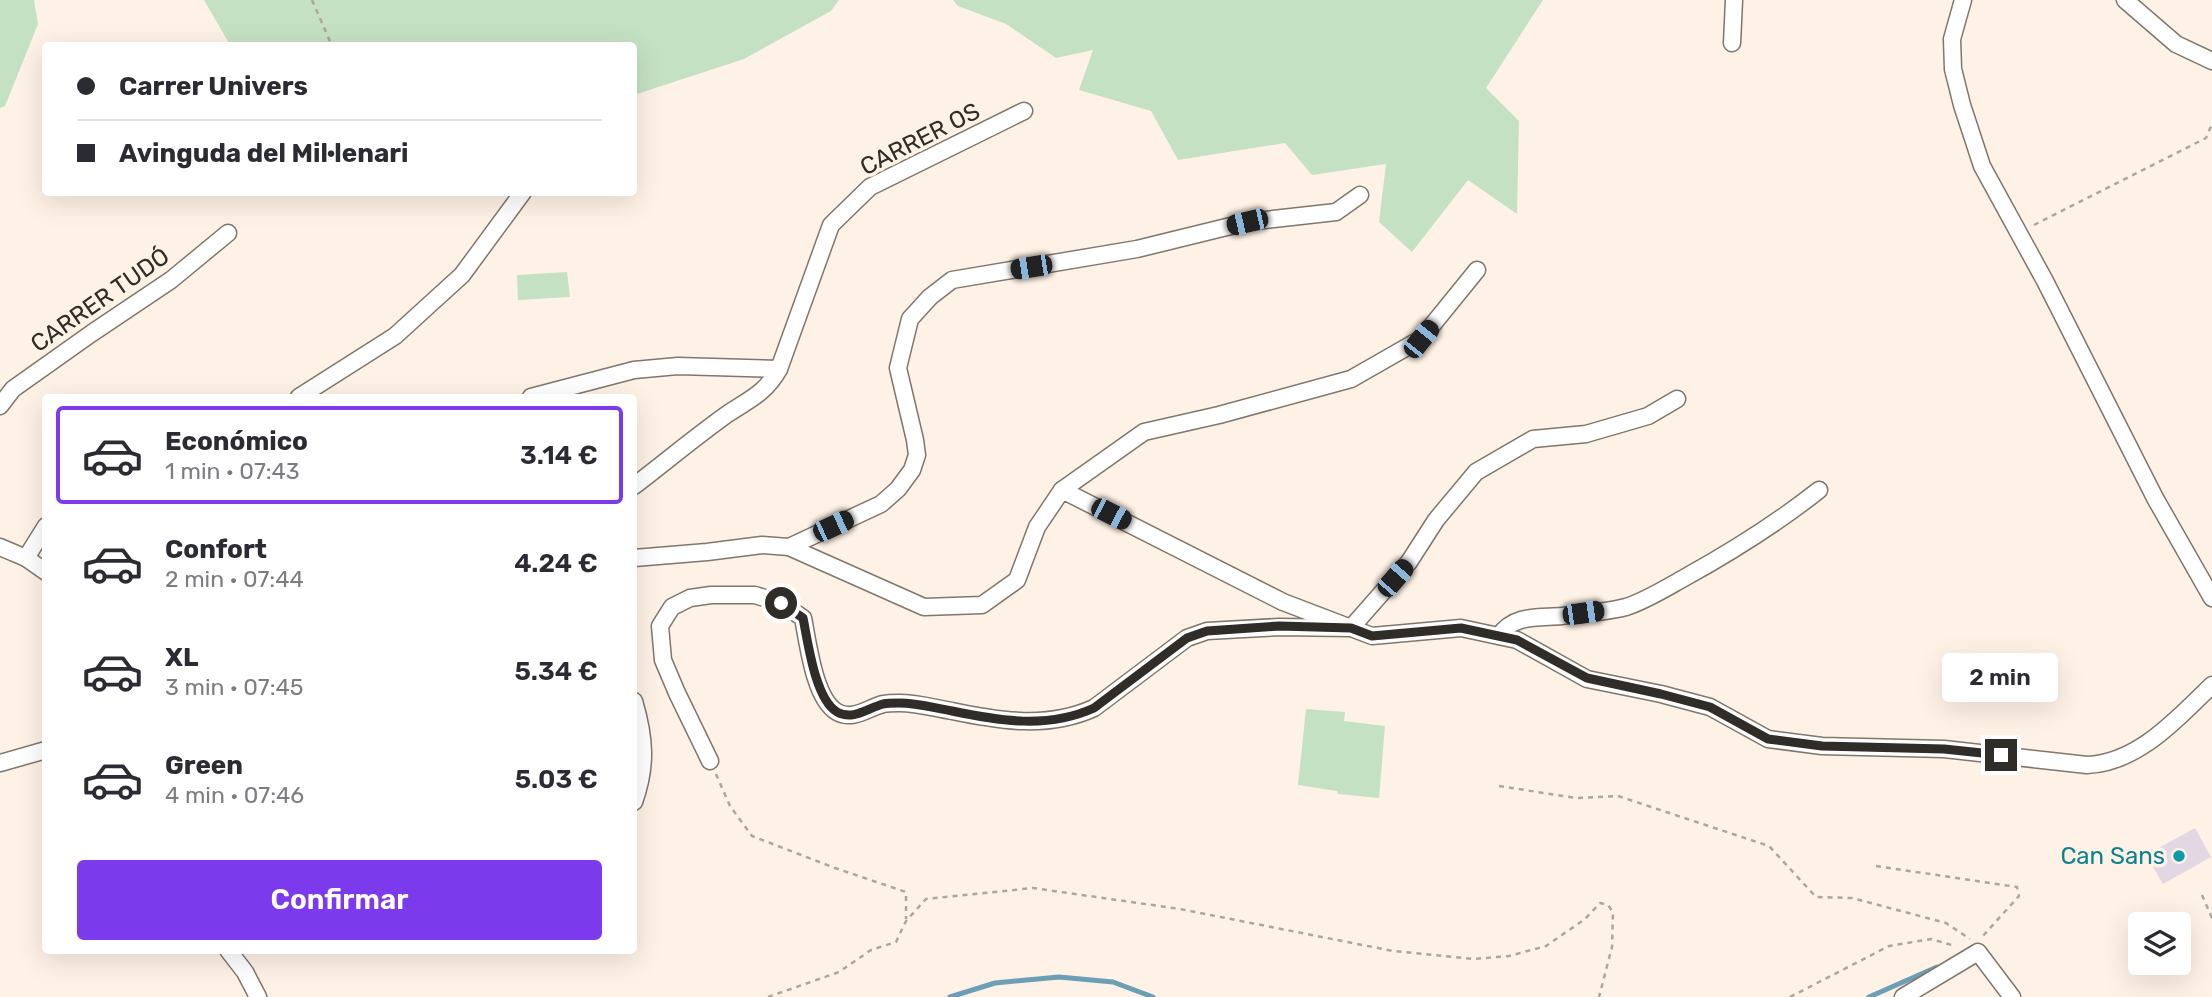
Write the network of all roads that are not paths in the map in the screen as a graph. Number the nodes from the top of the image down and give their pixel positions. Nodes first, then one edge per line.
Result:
1 (1734, 0) edge
2 (1963, 0) edge
3 (2125, 0) edge
4 (1732, 43) dead end
5 (2212, 61) edge
6 (1024, 111) dead end
7 (1360, 195) dead end
8 (520, 196) edge
9 (228, 233) dead end
10 (1477, 270) dead end
11 (779, 369) junction
12 (304, 394) edge
13 (542, 394) edge
14 (1677, 399) dead end
15 (0, 406) edge
16 (637, 484) edge
17 (1062, 490) junction
18 (1819, 491) dead end
19 (42, 532) edge
20 (0, 547) edge
21 (789, 547) junction
22 (26, 558) junction
23 (637, 558) edge
24 (42, 569) edge
25 (2212, 598) edge
26 (1351, 628) junction
27 (1499, 636) junction
28 (2212, 685) edge
29 (637, 714) edge
30 (42, 751) edge
31 (710, 761) road end
32 (0, 763) edge
33 (637, 795) edge
34 (231, 954) edge
35 (258, 997) edge
36 (1903, 997) edge
37 (2012, 997) edge

1 - 4 street
2 - 25 street
3 - 5 street
6 - 11 street, CARRER OS
7 - 21 street
8 - 12 street
9 - 15 street, CARRER TUDÓ
10 - 17 street
11 - 13 street
11 - 16 street, CARRER OS
14 - 26 street
17 - 21 street
17 - 26 street
18 - 27 street
19 - 22 street
20 - 22 street
21 - 23 street
22 - 24 street
26 - 27 street
26 - 31 street
27 - 28 street
29 - 33 street
30 - 32 street
34 - 35 street
36 - 37 street

